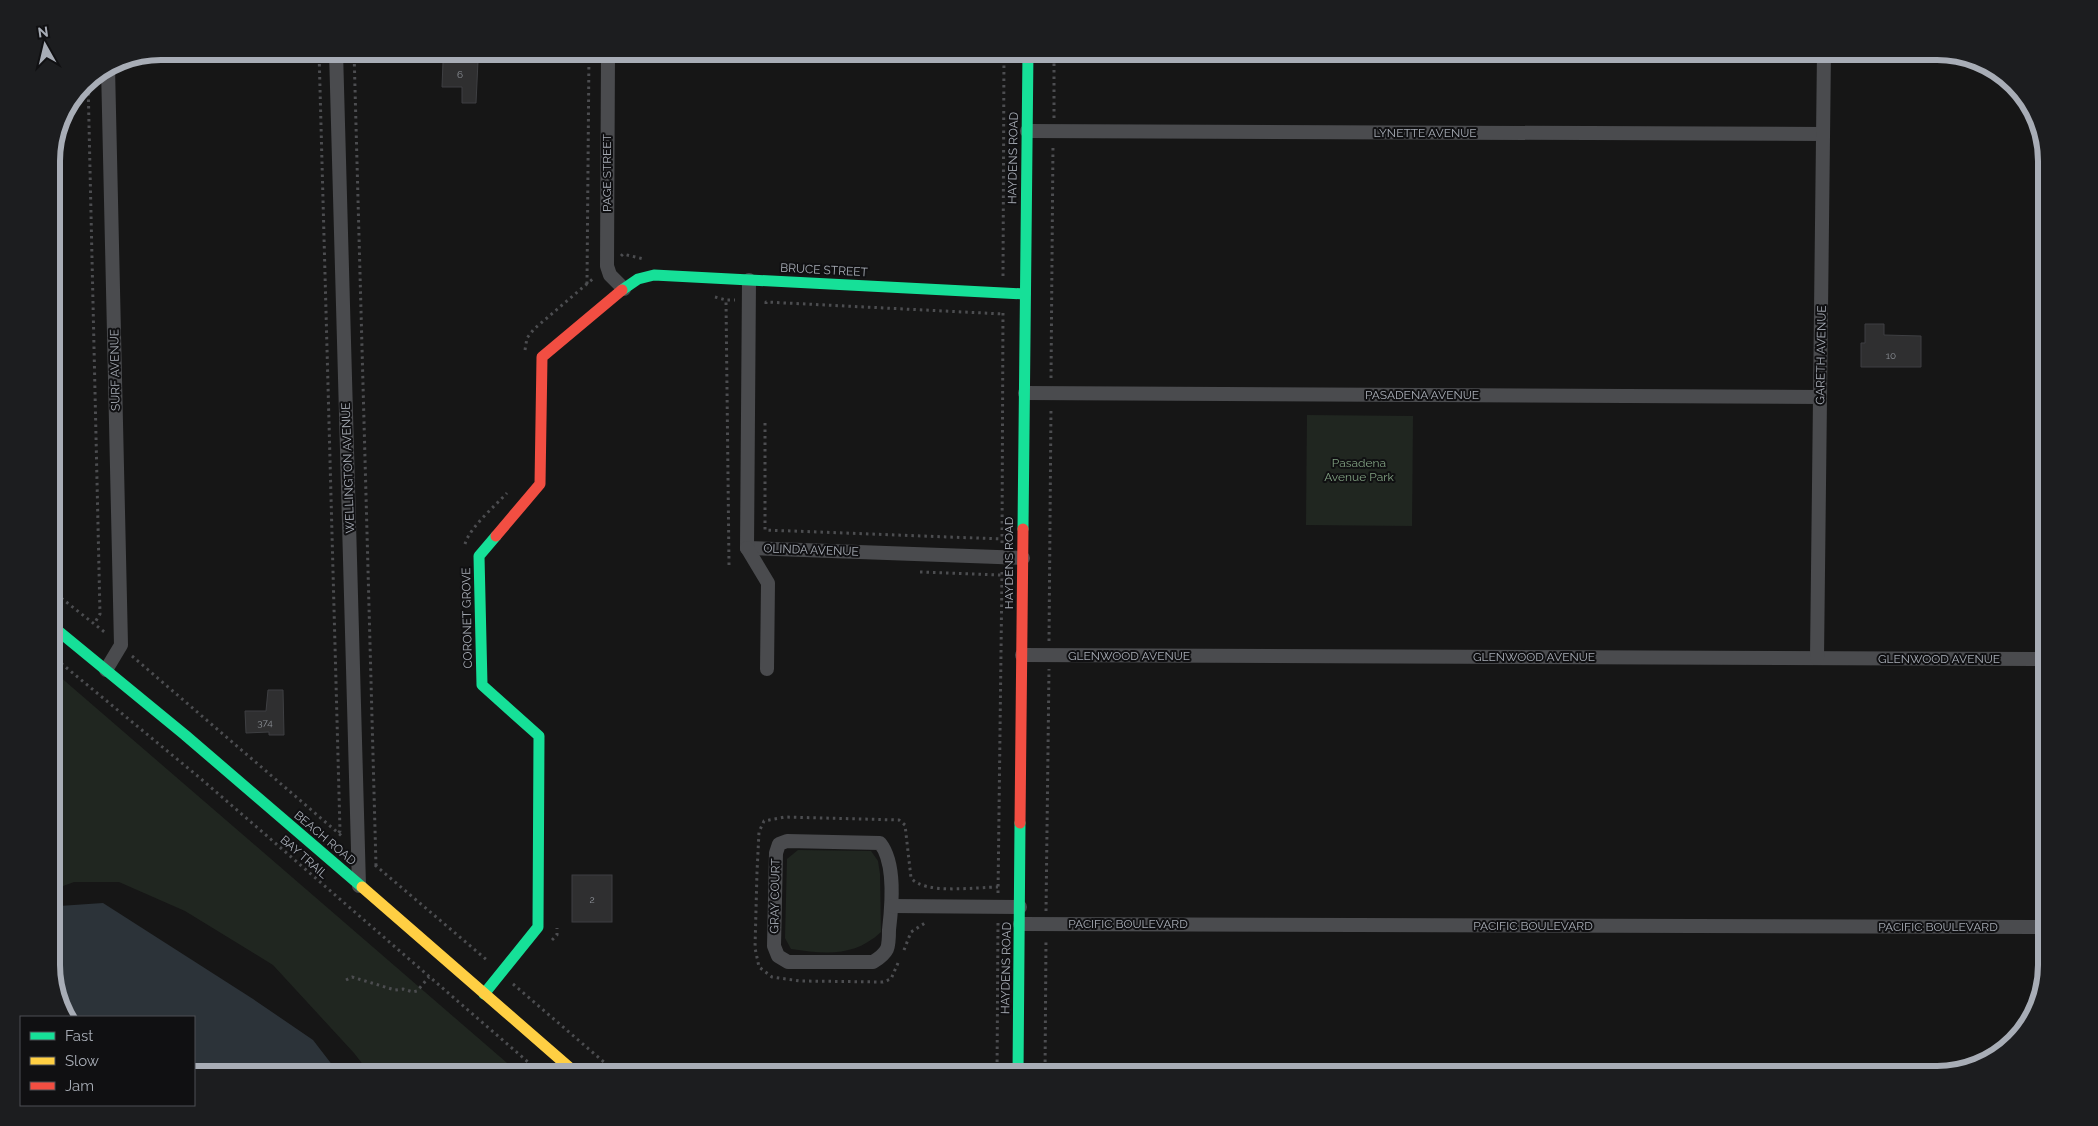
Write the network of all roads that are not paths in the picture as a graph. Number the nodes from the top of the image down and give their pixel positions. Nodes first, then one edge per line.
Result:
1 (336, 60) edge
2 (608, 60) edge
3 (1028, 60) edge
4 (1824, 60) edge
5 (108, 74) edge
6 (1027, 132) junction
7 (1823, 134) junction
8 (748, 280) junction
9 (624, 289) junction
10 (1025, 294) junction
11 (1024, 393) junction
12 (1820, 397) junction
13 (747, 548) junction
14 (1023, 558) junction
15 (60, 632) edge
16 (1022, 656) junction
17 (1817, 658) junction
18 (2038, 659) edge
19 (767, 669) dead end
20 (106, 670) junction
21 (359, 886) junction
22 (892, 906) junction
23 (1020, 908) junction
24 (1020, 924) junction
25 (2038, 927) edge
26 (484, 994) junction
27 (568, 1066) edge
28 (1018, 1066) edge

1 - 21 street, WELLINGTON AVENUE
2 - 9 street, PAGE STREET
3 - 6 street, HAYDENS ROAD
4 - 7 street, GARETH AVENUE
5 - 20 street, SURF AVENUE
6 - 7 street, LYNETTE AVENUE
6 - 10 street, HAYDENS ROAD
7 - 12 street, GARETH AVENUE
8 - 9 street, BRUCE STREET
8 - 10 street, BRUCE STREET
8 - 13 street, OLINDA AVENUE
9 - 26 street, CORONET GROVE
10 - 11 street, HAYDENS ROAD
11 - 12 street, PASADENA AVENUE
11 - 14 street, HAYDENS ROAD
12 - 17 street, GARETH AVENUE
13 - 14 street, OLINDA AVENUE
13 - 19 street
14 - 16 street, HAYDENS ROAD
15 - 20 street, BEACH ROAD
16 - 17 street, GLENWOOD AVENUE
16 - 23 street, HAYDENS ROAD
17 - 18 street, GLENWOOD AVENUE
20 - 21 street, BEACH ROAD
21 - 26 street, BEACH ROAD
22 - 22 street, GRAY COURT
22 - 23 street
23 - 24 street, HAYDENS ROAD
24 - 25 street, PACIFIC BOULEVARD
24 - 28 street, HAYDENS ROAD
26 - 27 street, BEACH ROAD

